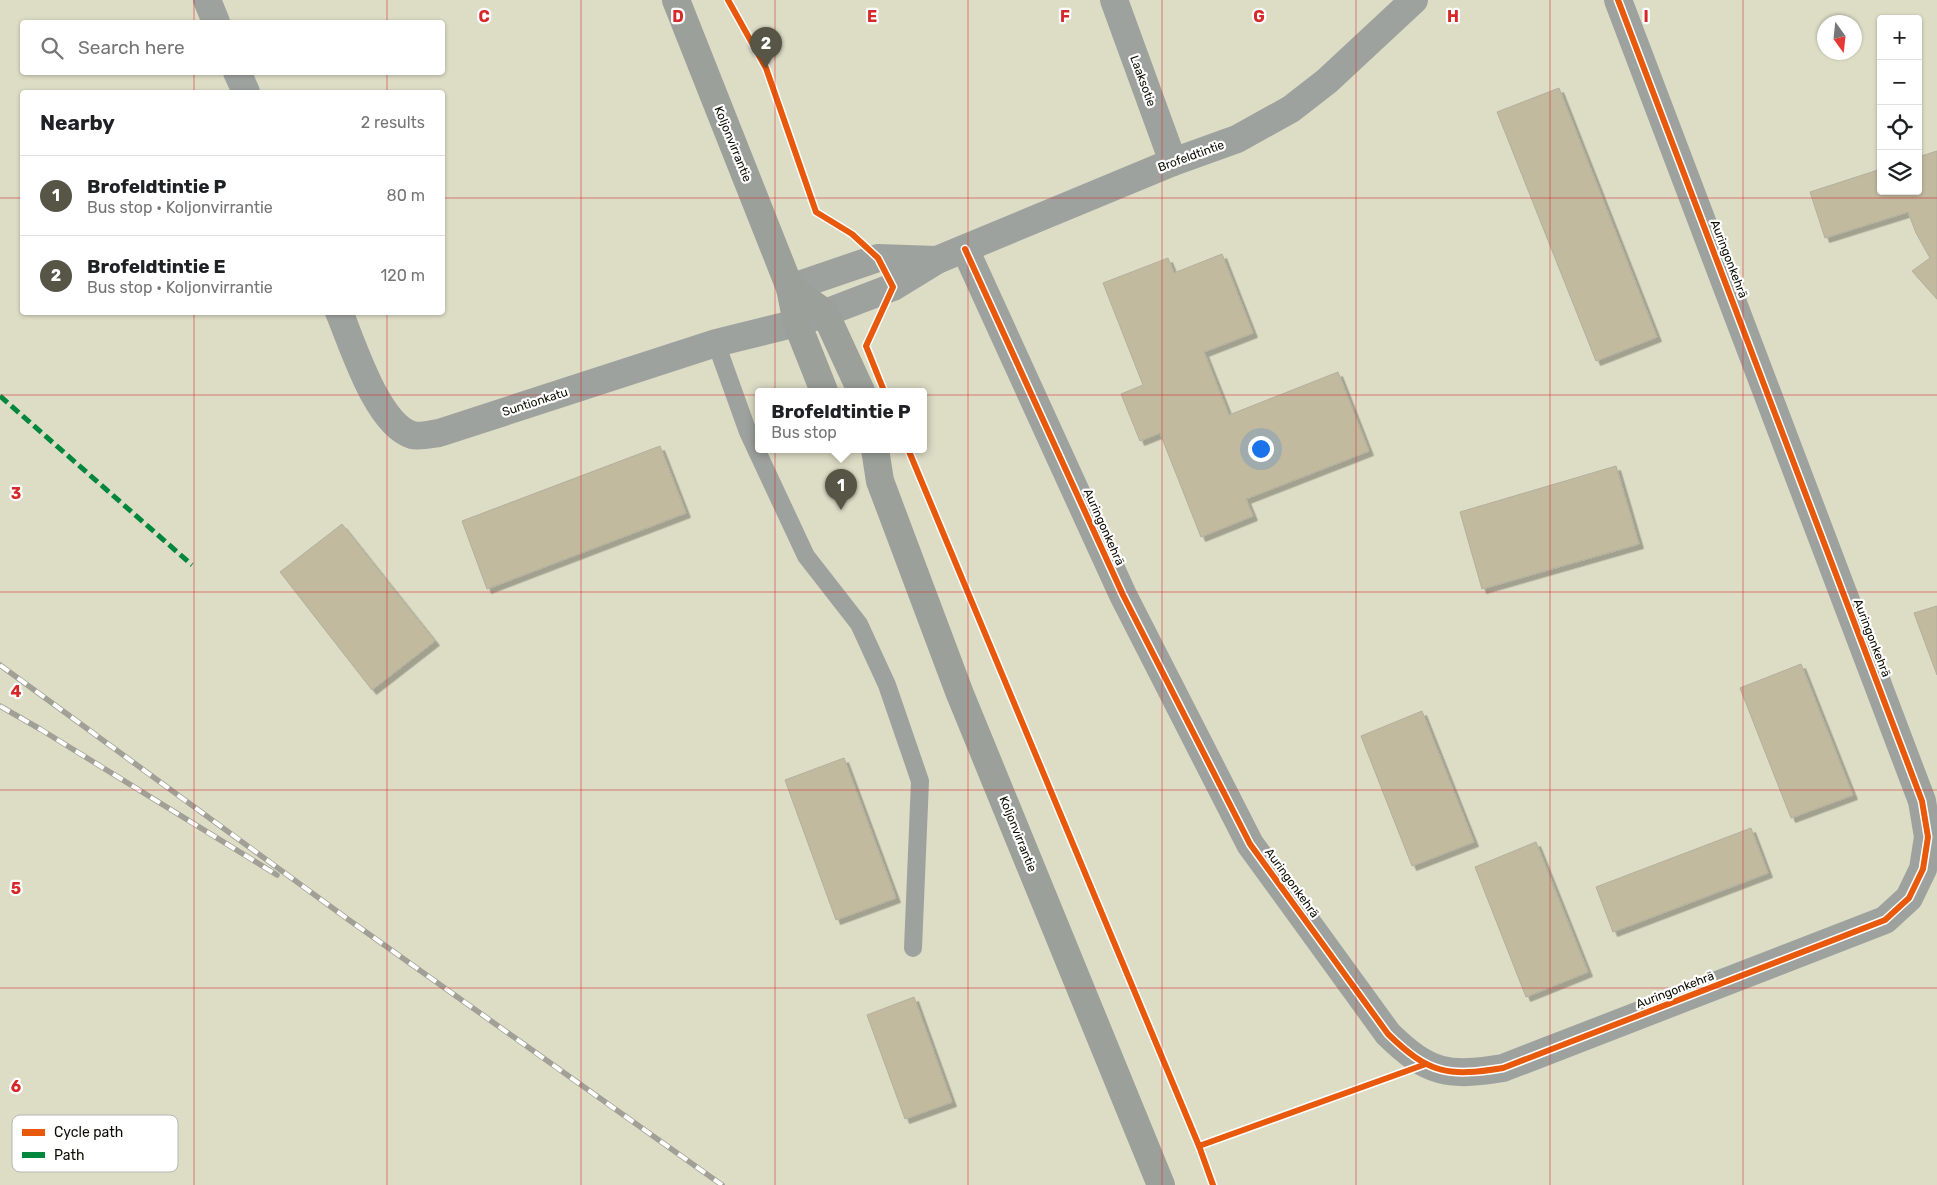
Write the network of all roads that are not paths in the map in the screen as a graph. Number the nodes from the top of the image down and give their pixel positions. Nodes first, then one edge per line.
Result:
1 (207, 0) edge
2 (676, 0) edge
3 (1114, 0) edge
4 (1414, 0) edge
5 (1618, 0) edge
6 (215, 20) edge
7 (238, 75) edge
8 (245, 90) edge
9 (1173, 162) junction
10 (965, 249) junction
11 (937, 260) junction
12 (790, 288) junction
13 (825, 313) junction
14 (340, 315) edge
15 (797, 323) junction
16 (716, 343) junction
17 (823, 388) edge
18 (860, 388) edge
19 (755, 447) edge
20 (758, 453) edge
21 (859, 453) edge
22 (876, 453) edge
23 (880, 481) junction
24 (913, 948) dead end
25 (1161, 1185) edge

1 - 6 street
2 - 12 main road, Koljonvirrantie
3 - 9 street, Laaksotie
4 - 9 street, Brofeldtintie
5 - 10 street, Auringonkehrä
7 - 8 street
9 - 10 street, Brofeldtintie
10 - 11 street, Brofeldtintie
11 - 12 street, Brofeldtintie
11 - 13 street, Brofeldtintie
12 - 13 main road
12 - 15 main road, Koljonvirrantie
13 - 15 street, Brofeldtintie
13 - 18 main road
14 - 16 street, Suntionkatu
15 - 16 street, Suntionkatu
15 - 17 main road, Koljonvirrantie
16 - 19 lane
20 - 24 lane
21 - 23 main road, Koljonvirrantie
22 - 23 main road, Koljonvirrantie
23 - 25 main road, Koljonvirrantie

